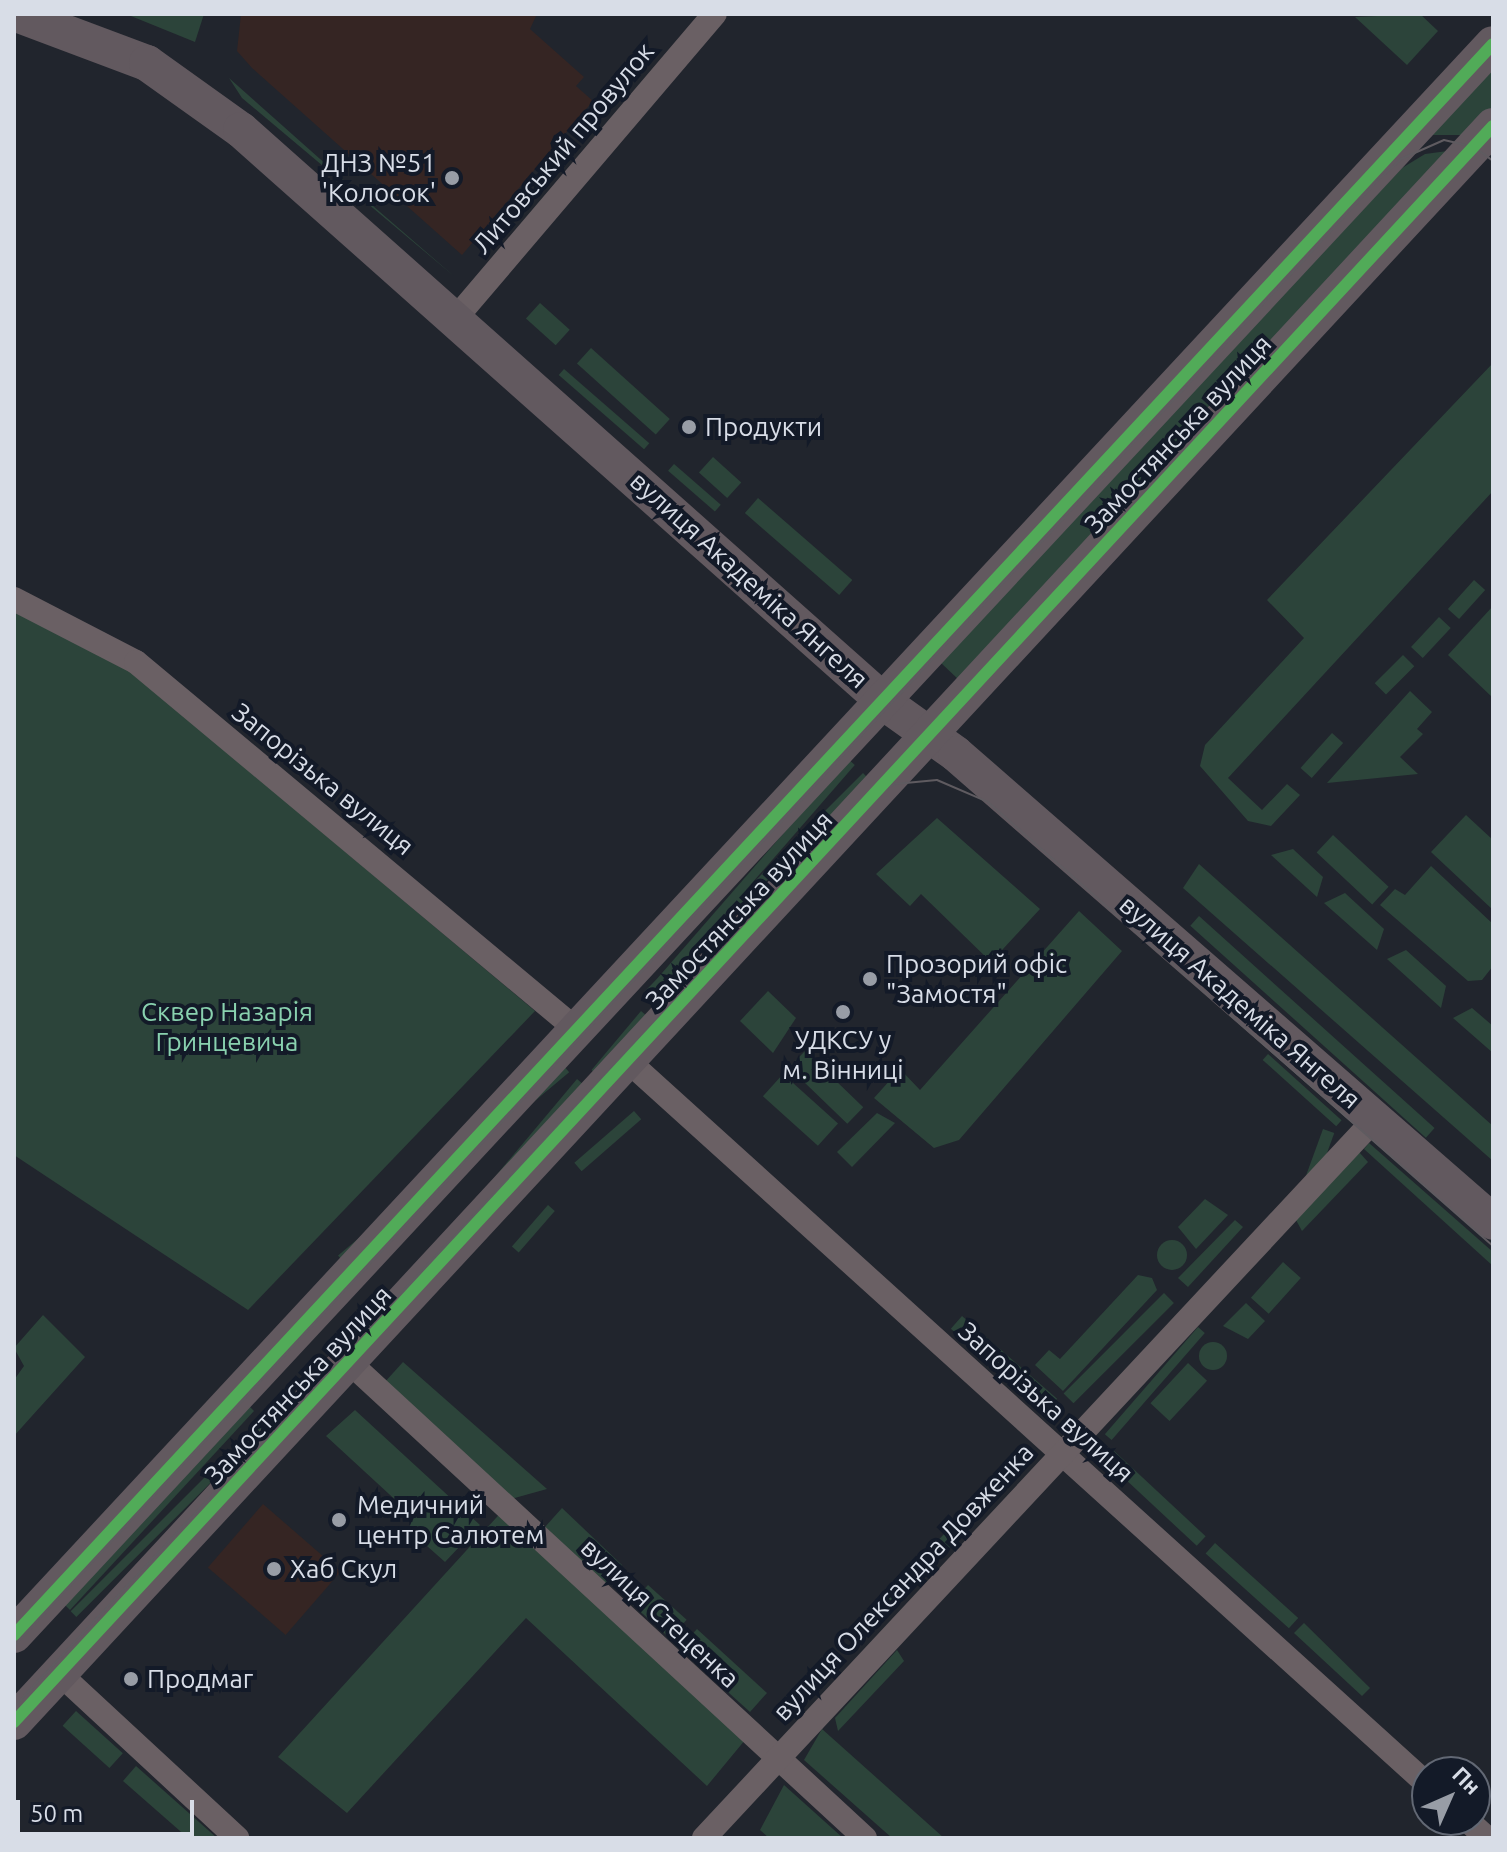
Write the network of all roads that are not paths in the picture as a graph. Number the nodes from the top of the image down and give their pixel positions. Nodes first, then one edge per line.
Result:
1 (16, 14) edge
2 (715, 14) edge
3 (1493, 44) edge
4 (1493, 126) edge
5 (455, 319) junction
6 (14, 599) edge
7 (883, 700) junction
8 (930, 734) junction
9 (577, 1030) junction
10 (628, 1061) junction
11 (1375, 1119) junction
12 (1493, 1222) edge
13 (349, 1362) junction
14 (1060, 1454) junction
15 (14, 1635) edge
16 (59, 1673) junction
17 (14, 1722) edge
18 (777, 1759) junction
19 (1411, 1770) edge
20 (237, 1838) edge
21 (704, 1838) edge
22 (865, 1838) edge

1 - 5 main road, вулиця Академіка Янгеля
2 - 5 street, Литовський провулок
3 - 7 main road, Замостянська вулиця
4 - 8 main road, Замостянська вулиця
5 - 7 main road, вулиця Академіка Янгеля
6 - 9 street, Запорізька вулиця
7 - 8 main road, вулиця Академіка Янгеля
7 - 9 main road, Замостянська вулиця
8 - 10 main road, Замостянська вулиця
8 - 11 main road, вулиця Академіка Янгеля
9 - 15 main road, Замостянська вулиця
10 - 13 main road, Замостянська вулиця
10 - 14 street, Запорізька вулиця
11 - 12 main road, вулиця Академіка Янгеля
11 - 14 street, вулиця Олександра Довженка
13 - 16 main road, Замостянська вулиця
13 - 18 street, вулиця Стеценка
14 - 18 street, вулиця Олександра Довженка
14 - 19 street, Запорізька вулиця
16 - 17 main road, Замостянська вулиця
16 - 20 street
18 - 21 street, вулиця Олександра Довженка
18 - 22 street, вулиця Стеценка

